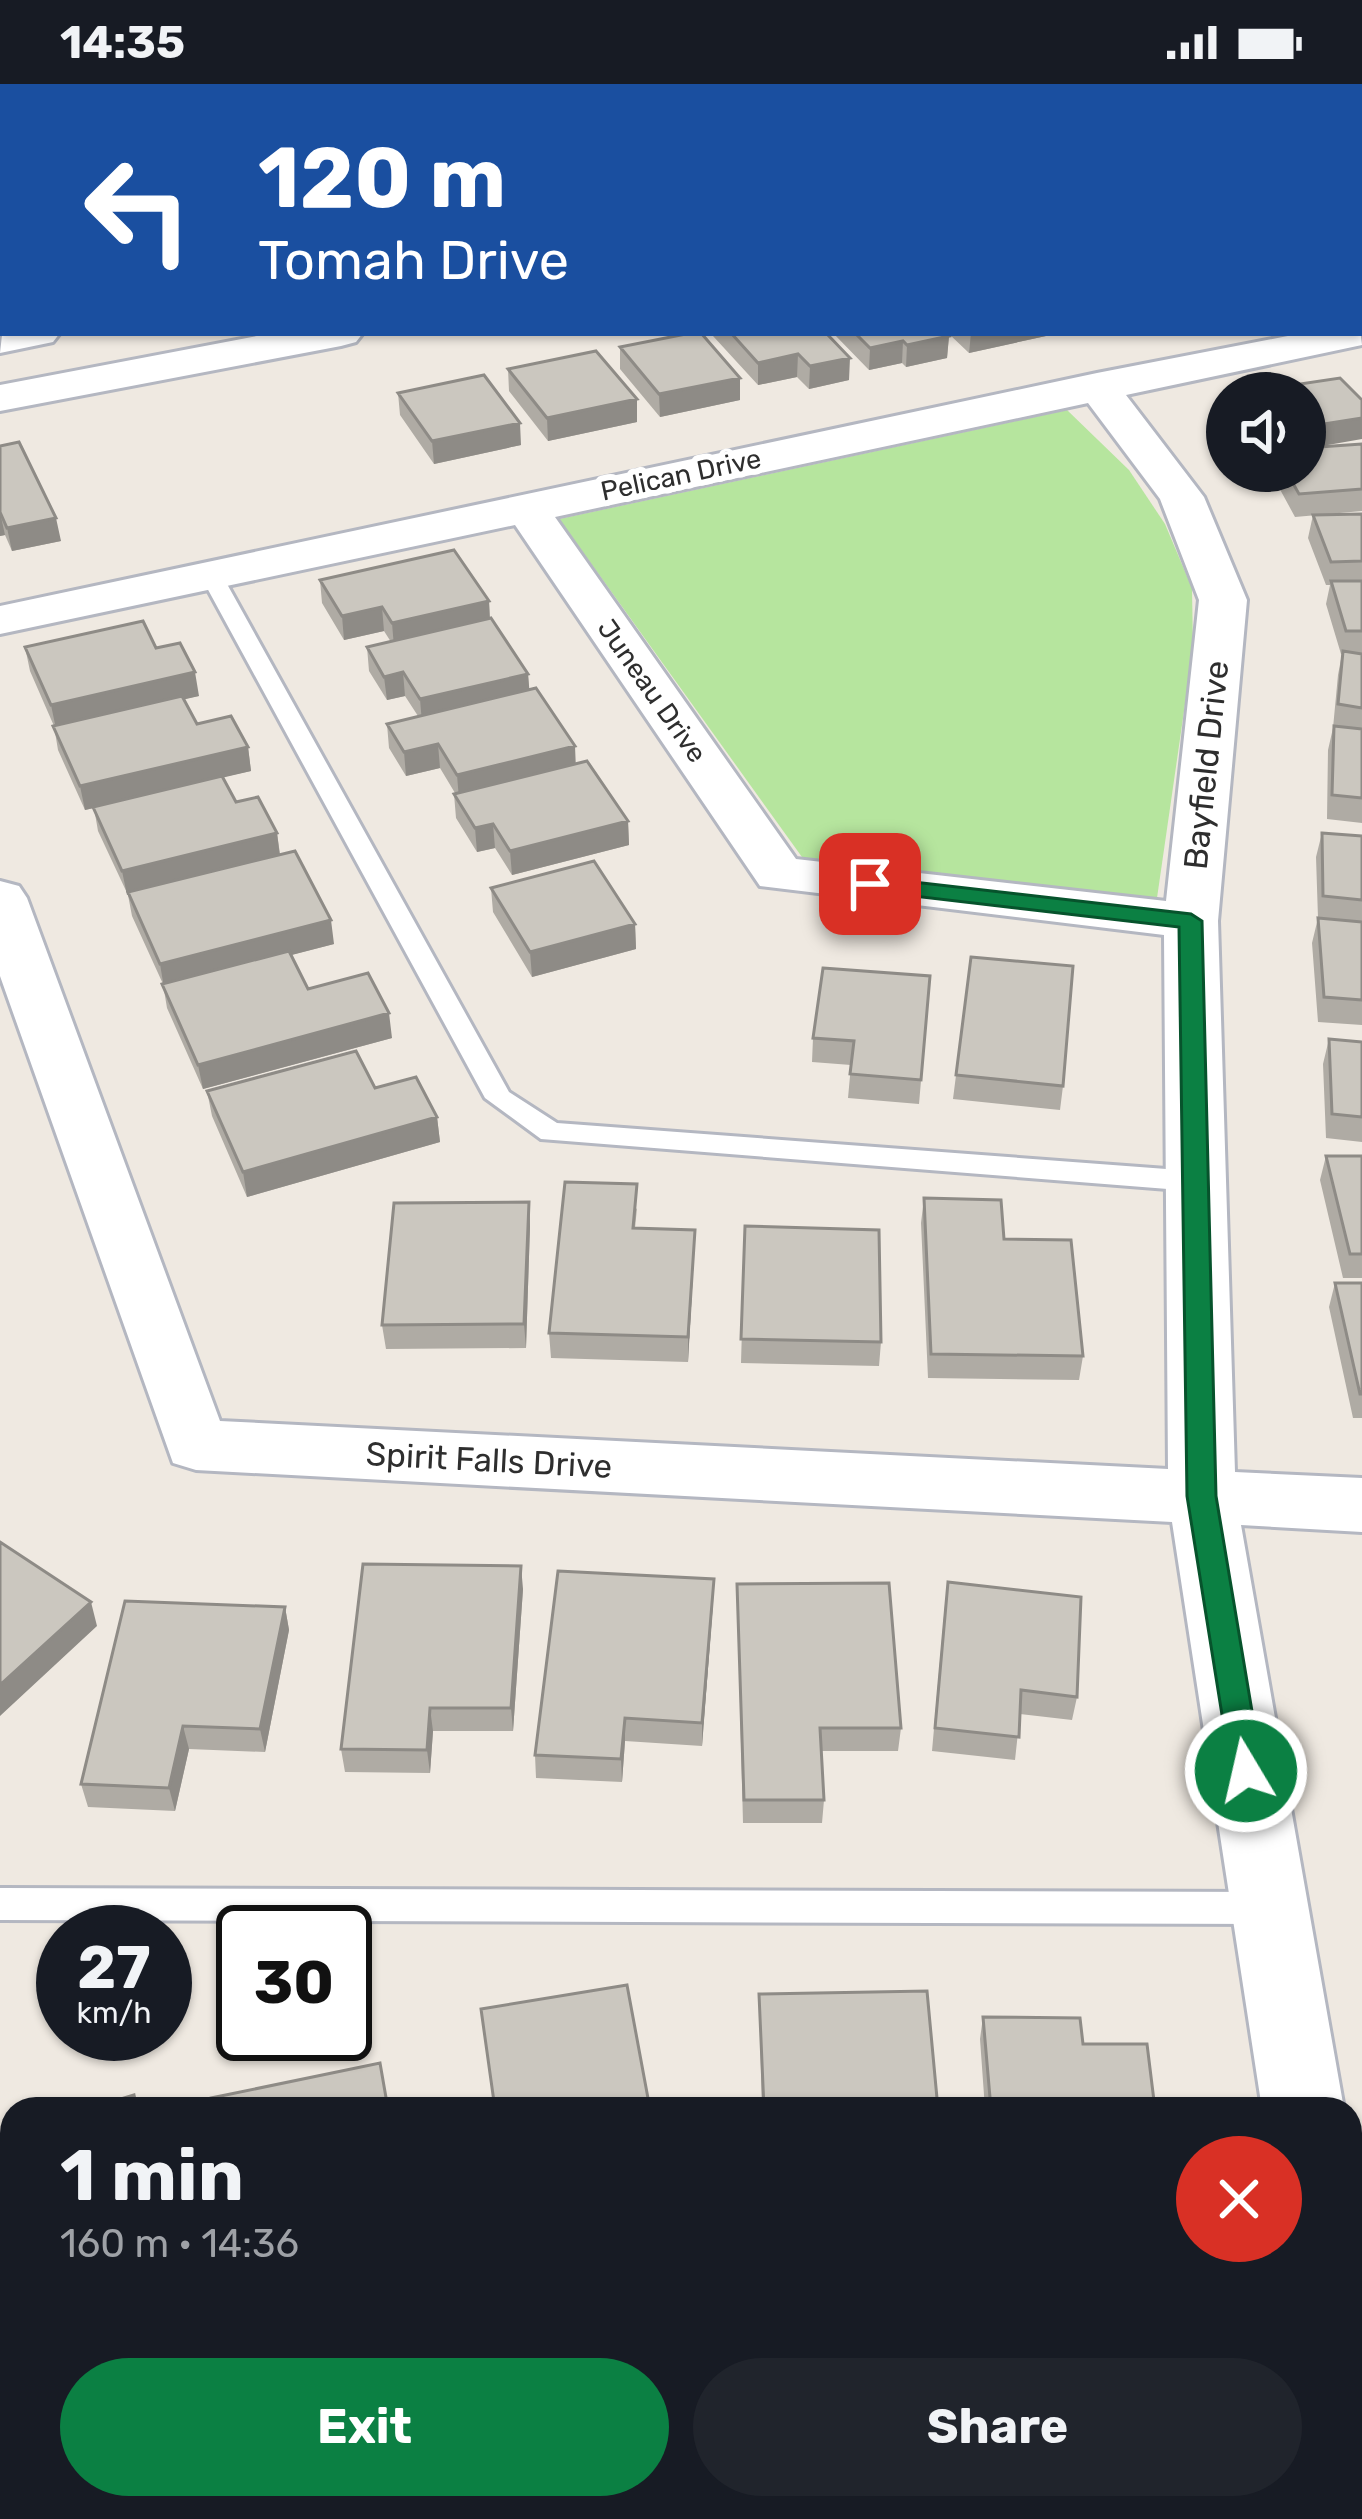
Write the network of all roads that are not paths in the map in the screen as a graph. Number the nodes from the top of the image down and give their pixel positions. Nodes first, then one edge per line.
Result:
1 (325, 336) edge
2 (1347, 336) edge
3 (1096, 386) junction
4 (0, 398) edge
5 (526, 508) junction
6 (211, 575) junction
7 (0, 620) edge
8 (0, 898) edge
9 (1191, 921) junction
10 (1193, 1180) junction
11 (1202, 1496) junction
12 (1362, 1504) edge
13 (0, 1904) edge
14 (1269, 1909) junction
15 (1301, 2097) edge

1 - 4 main road
2 - 3 street, Pelican Drive
3 - 5 street, Pelican Drive
3 - 9 street, Bayfield Drive
5 - 6 street, Pelican Drive
5 - 9 street, Juneau Drive
6 - 7 street, Pelican Drive
6 - 10 lane
8 - 11 street, Spirit Falls Drive
9 - 10 street, Bayfield Drive
10 - 11 street, Bayfield Drive
11 - 12 street, Spirit Falls Drive
11 - 14 street, Bayfield Drive
13 - 14 lane
14 - 15 street, Bayfield Drive

